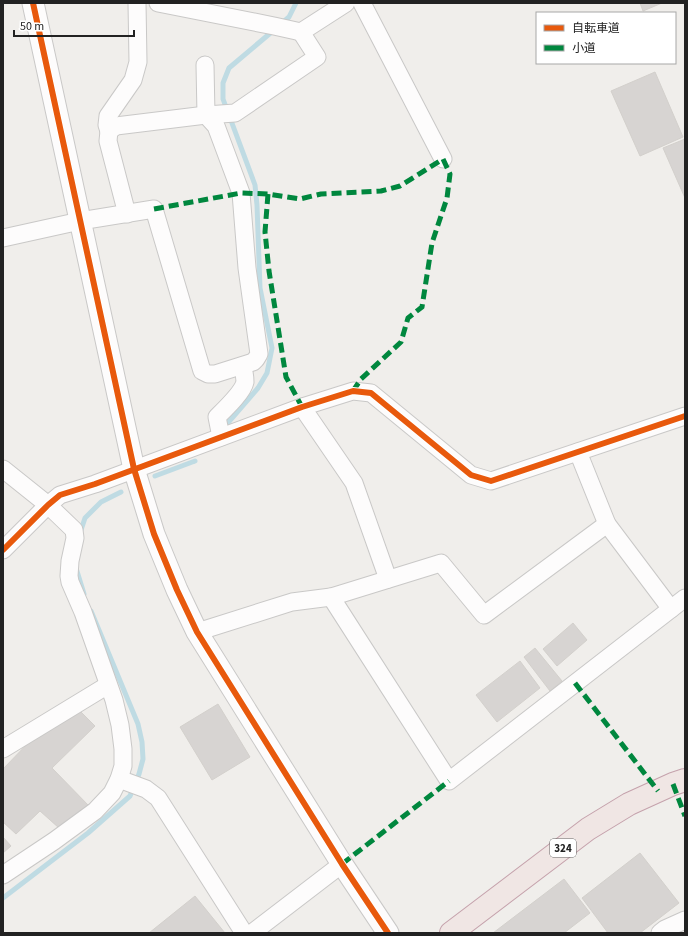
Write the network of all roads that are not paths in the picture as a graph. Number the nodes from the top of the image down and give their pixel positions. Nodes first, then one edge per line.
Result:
1 (33, 3) edge
2 (137, 3) edge
3 (158, 3) edge
4 (346, 3) edge
5 (362, 3) edge
6 (287, 29) junction
7 (205, 65) dead end
8 (212, 114) junction
9 (109, 131) junction
10 (443, 159) dead end
11 (127, 214) junction
12 (80, 221) junction
13 (3, 238) edge
14 (242, 366) junction
15 (302, 407) junction
16 (685, 416) edge
17 (221, 437) junction
18 (578, 452) junction
19 (3, 469) edge
20 (134, 469) junction
21 (48, 506) junction
22 (607, 524) junction
23 (3, 550) edge
24 (388, 579) junction
25 (331, 597) junction
26 (685, 598) edge
27 (671, 609) junction
28 (197, 632) junction
29 (108, 685) junction
30 (3, 749) edge
31 (685, 780) edge
32 (130, 783) junction
33 (342, 864) junction
34 (3, 875) edge
35 (685, 920) edge
36 (244, 933) edge
37 (252, 933) edge
38 (388, 933) edge
39 (451, 933) edge
40 (660, 933) edge

1 - 12 street
2 - 9 street
3 - 6 street
4 - 6 street
5 - 10 street
6 - 8 street
7 - 8 street
8 - 9 street
8 - 14 street
9 - 11 street
11 - 12 street
11 - 14 street
12 - 13 street
12 - 20 street
14 - 17 street
15 - 17 street
15 - 18 street
15 - 24 street
16 - 18 street
17 - 20 street
18 - 22 street
19 - 21 street
20 - 21 street
20 - 28 street
21 - 23 street
21 - 29 street
22 - 24 street
22 - 27 street
24 - 25 street
25 - 27 street
25 - 28 street
26 - 27 street
28 - 33 street
29 - 30 street
29 - 32 street
31 - 39 highway, 324
32 - 34 street
32 - 36 street
33 - 37 street
33 - 38 street
35 - 40 street

